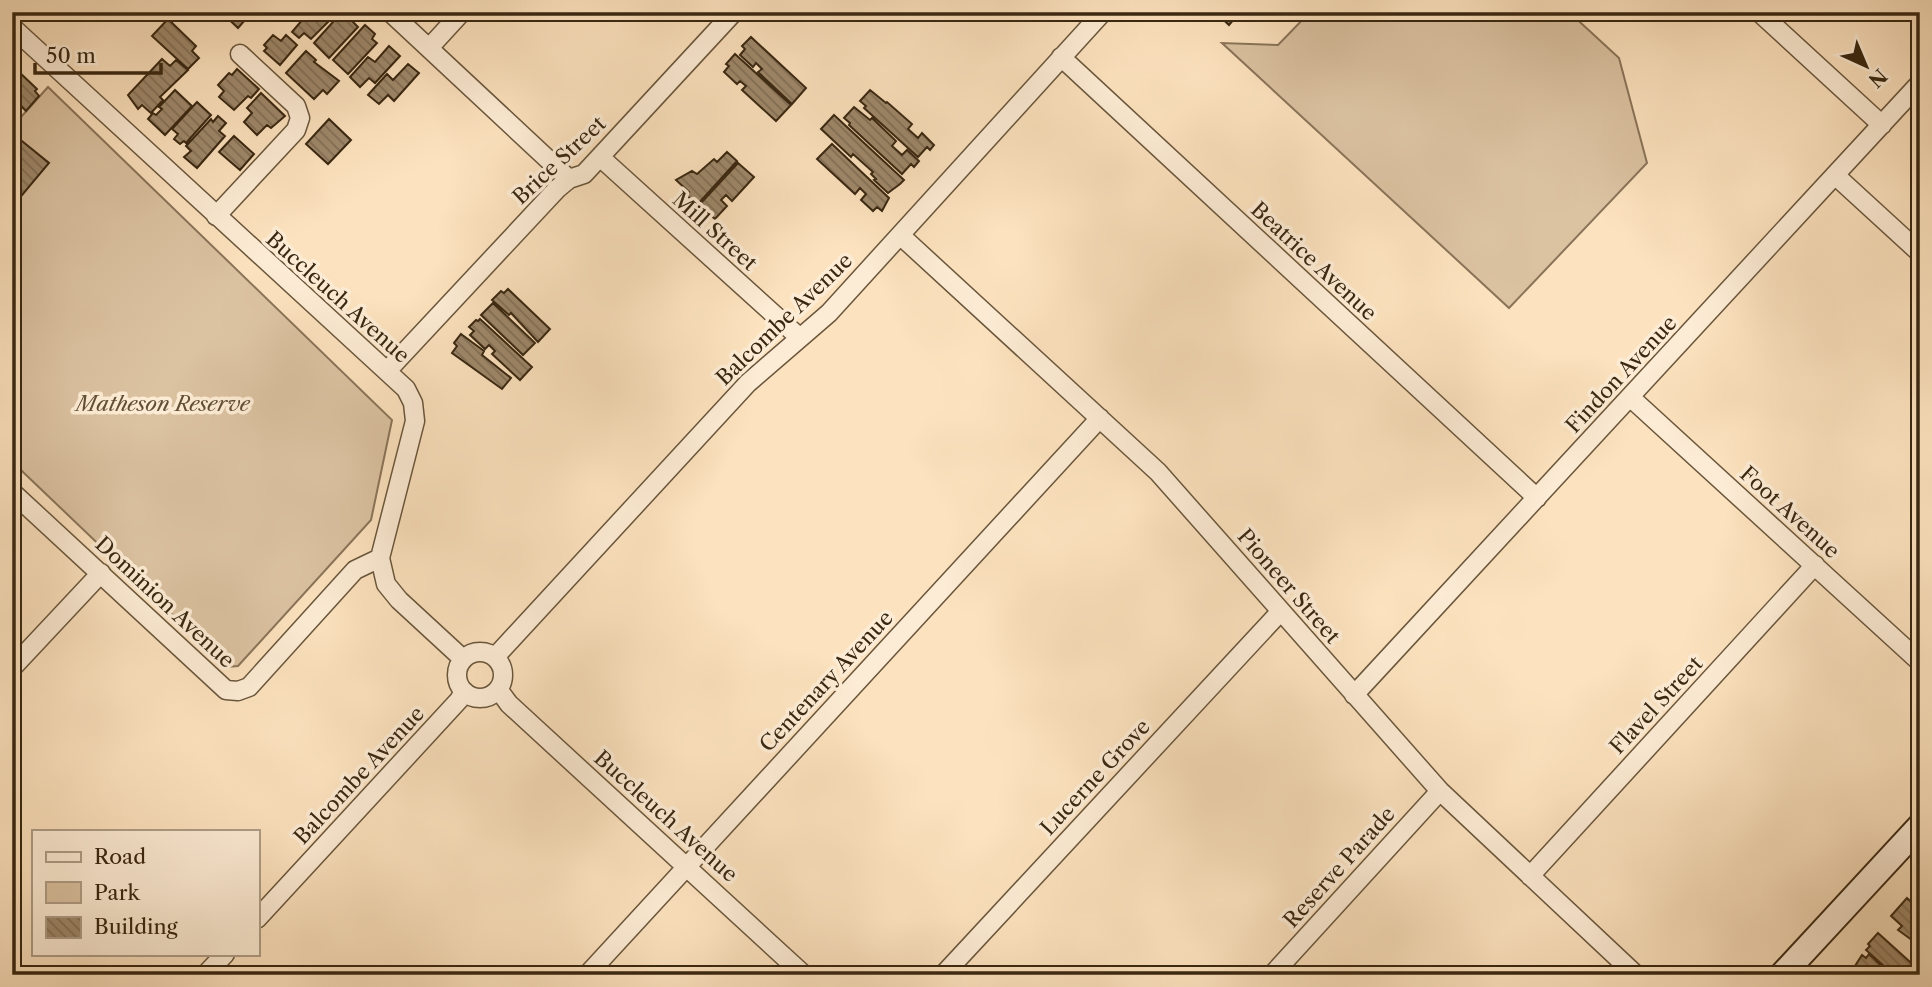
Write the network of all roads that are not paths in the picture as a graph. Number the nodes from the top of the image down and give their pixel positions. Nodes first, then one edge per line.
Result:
1 (390, 12) edge
2 (461, 12) edge
3 (734, 12) edge
4 (1103, 12) edge
5 (1759, 12) edge
6 (12, 27) edge
7 (429, 48) junction
8 (240, 54) dead end
9 (1061, 57) junction
10 (1920, 83) edge
11 (1882, 125) junction
12 (600, 157) junction
13 (1836, 176) junction
14 (569, 178) junction
15 (216, 216) junction
16 (901, 235) junction
17 (1920, 253) edge
18 (800, 338) junction
19 (387, 371) junction
20 (1630, 397) junction
21 (1100, 418) junction
22 (12, 492) edge
23 (1537, 498) junction
24 (380, 558) junction
25 (1815, 565) junction
26 (101, 573) junction
27 (1281, 611) junction
28 (495, 657) junction
29 (463, 660) junction
30 (1920, 662) edge
31 (12, 668) edge
32 (498, 689) junction
33 (464, 691) junction
34 (1354, 695) junction
35 (1440, 791) junction
36 (1920, 825) edge
37 (687, 865) junction
38 (1530, 876) junction
39 (259, 917) edge
40 (223, 956) edge
41 (1284, 971) edge
42 (205, 975) edge
43 (587, 975) edge
44 (804, 975) edge
45 (943, 975) edge
46 (1636, 975) edge
47 (1782, 975) edge

1 - 7 street
2 - 7 street
3 - 12 street, Brice Street
4 - 9 street, Balcombe Avenue
5 - 11 street
6 - 15 street, Buccleuch Avenue
7 - 14 street
8 - 15 street
9 - 16 street, Balcombe Avenue
9 - 23 street, Beatrice Avenue
10 - 11 street, Findon Avenue
11 - 13 street, Findon Avenue
12 - 14 street, Brice Street
12 - 18 street, Mill Street
13 - 17 street
13 - 20 street, Findon Avenue
14 - 19 street, Brice Street
15 - 19 street, Buccleuch Avenue
16 - 18 street, Balcombe Avenue
16 - 21 street, Pioneer Street
18 - 28 street, Balcombe Avenue
19 - 24 street, Buccleuch Avenue
20 - 23 street, Findon Avenue
20 - 25 street, Foot Avenue
21 - 27 street, Pioneer Street
21 - 37 street, Centenary Avenue
22 - 26 street, Dominion Avenue
23 - 34 street, Findon Avenue
24 - 26 street, Dominion Avenue
24 - 29 street
25 - 30 street, Foot Avenue
25 - 38 street, Flavel Street
26 - 31 street
27 - 34 street, Pioneer Street
27 - 45 street, Lucerne Grove
28 - 29 street
28 - 32 street
29 - 33 street
32 - 33 street
32 - 37 street, Buccleuch Avenue
33 - 39 street, Balcombe Avenue
34 - 35 street, Pioneer Street
35 - 38 street, Pioneer Street
35 - 41 street, Reserve Parade
36 - 47 main road
37 - 43 street, Centenary Avenue
37 - 44 street, Buccleuch Avenue
38 - 46 street, Pioneer Street
40 - 42 street

